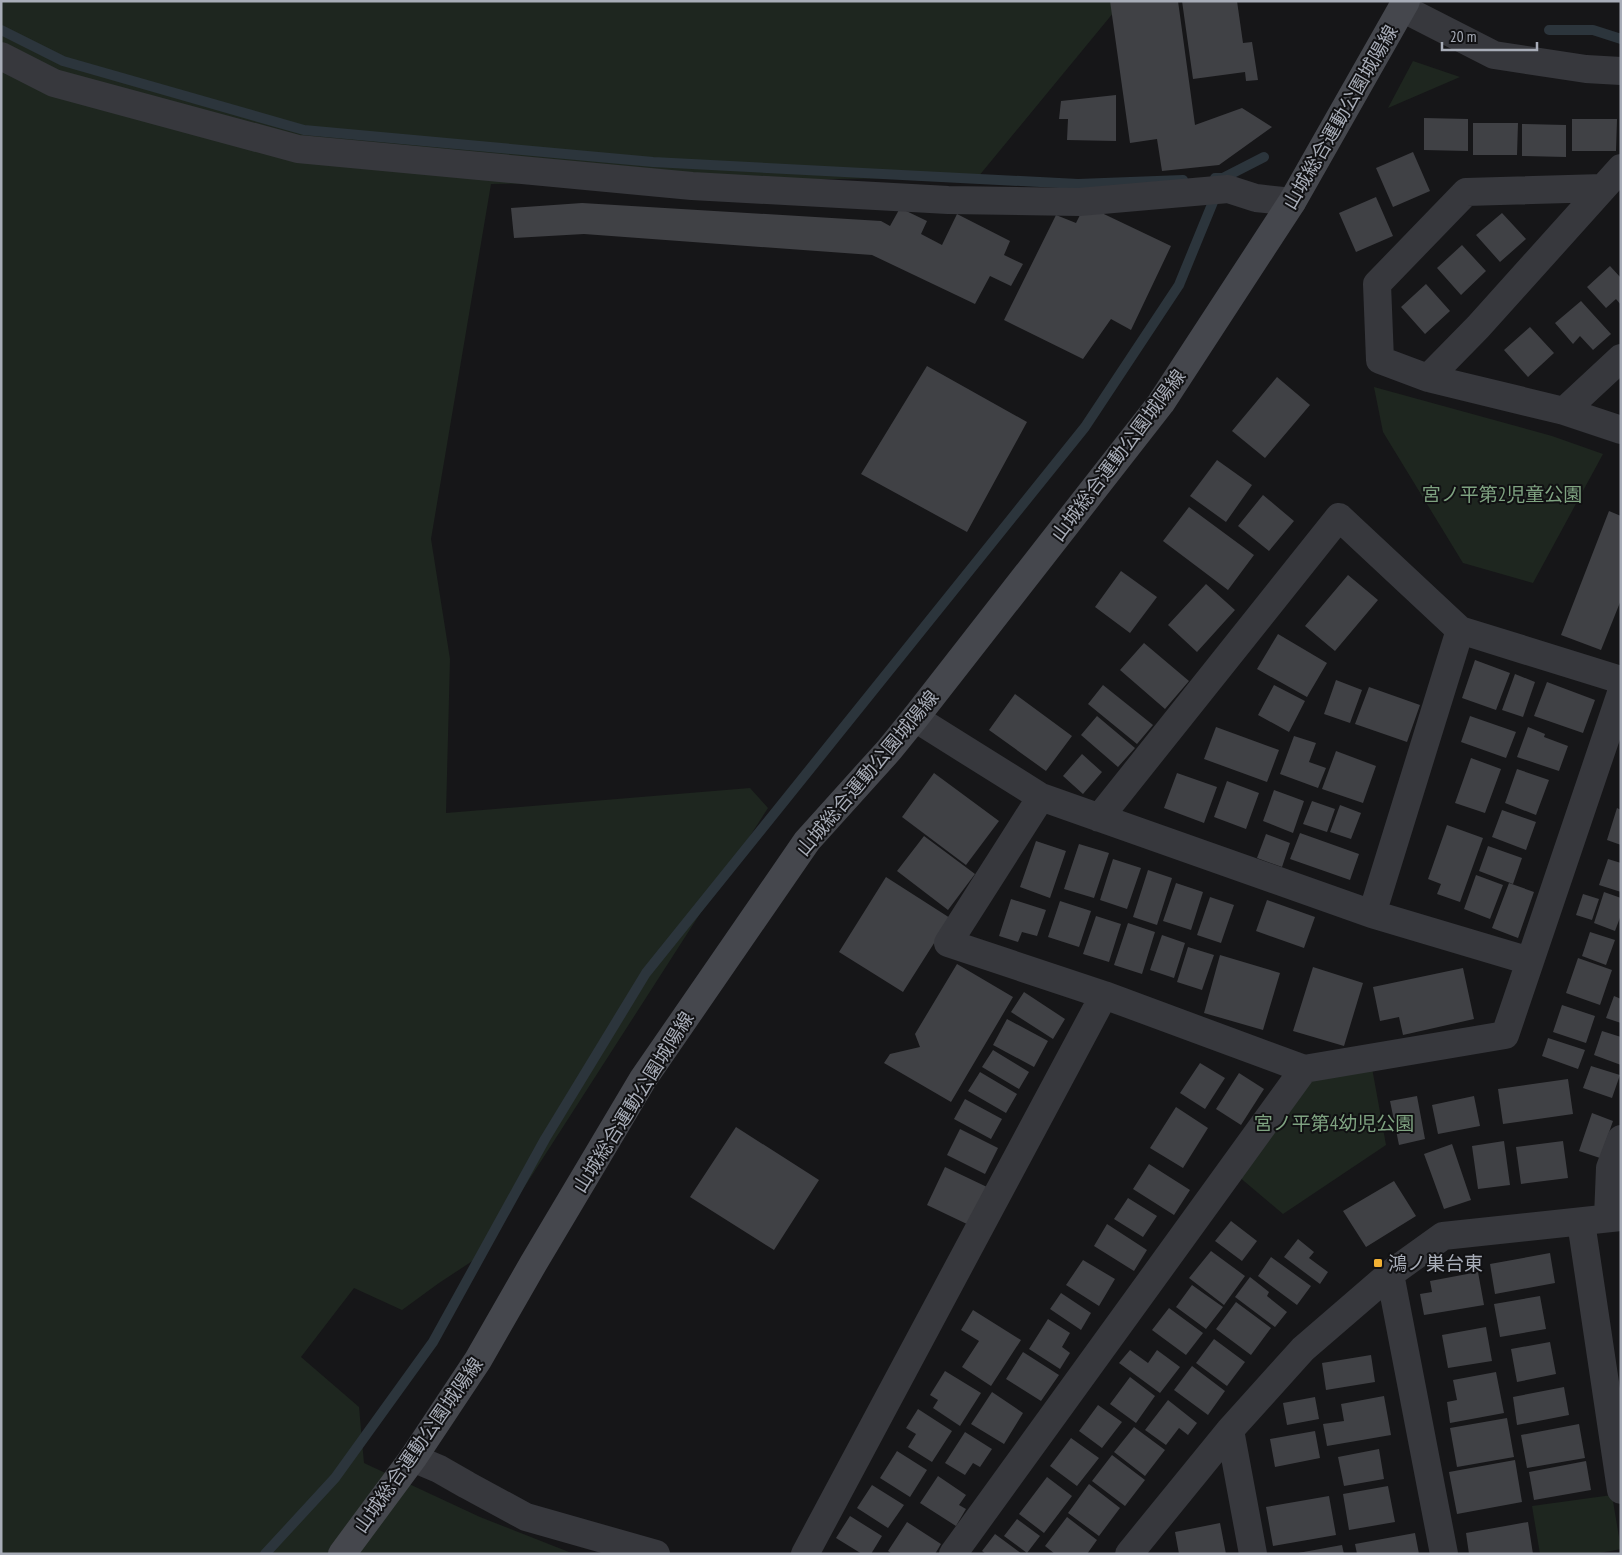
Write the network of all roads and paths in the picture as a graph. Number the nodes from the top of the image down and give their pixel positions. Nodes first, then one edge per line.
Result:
1 (1404, 5) edge
2 (1, 56) edge
3 (1621, 71) edge
4 (1612, 178) edge
5 (1292, 202) junction
6 (1621, 358) edge
7 (1428, 378) junction
8 (1564, 411) junction
9 (1621, 430) edge
10 (1460, 630) junction
11 (1621, 680) edge
12 (1621, 693) edge
13 (915, 718) junction
14 (1041, 797) junction
15 (1099, 818) junction
16 (1372, 914) junction
17 (1530, 961) junction
18 (1104, 995) junction
19 (1304, 1069) junction
20 (1621, 1140) edge
21 (1614, 1217) edge
22 (1581, 1222) junction
23 (1390, 1274) junction
24 (1230, 1430) junction
25 (414, 1458) junction
26 (1621, 1490) edge
27 (342, 1554) edge
28 (656, 1554) edge
29 (805, 1554) edge
30 (953, 1554) edge
31 (1129, 1554) edge
32 (1253, 1554) edge
33 (1444, 1554) edge

1 - 3 street
1 - 5 main road, 山城総合運動公園城陽線
2 - 5 street
4 - 7 street
4 - 7 street
5 - 13 main road, 山城総合運動公園城陽線
6 - 8 street
7 - 8 street
8 - 9 street
10 - 11 street
10 - 15 street
10 - 16 street
12 - 17 street
13 - 14 street
13 - 25 main road, 山城総合運動公園城陽線
14 - 15 street
14 - 18 street
15 - 16 street
16 - 17 street
17 - 19 street
18 - 19 street
18 - 29 street
19 - 30 street
20 - 21 street
21 - 22 street
22 - 23 street
22 - 26 street
23 - 24 street
23 - 33 street
24 - 31 street
24 - 32 street
25 - 27 main road, 山城総合運動公園城陽線
25 - 28 street

